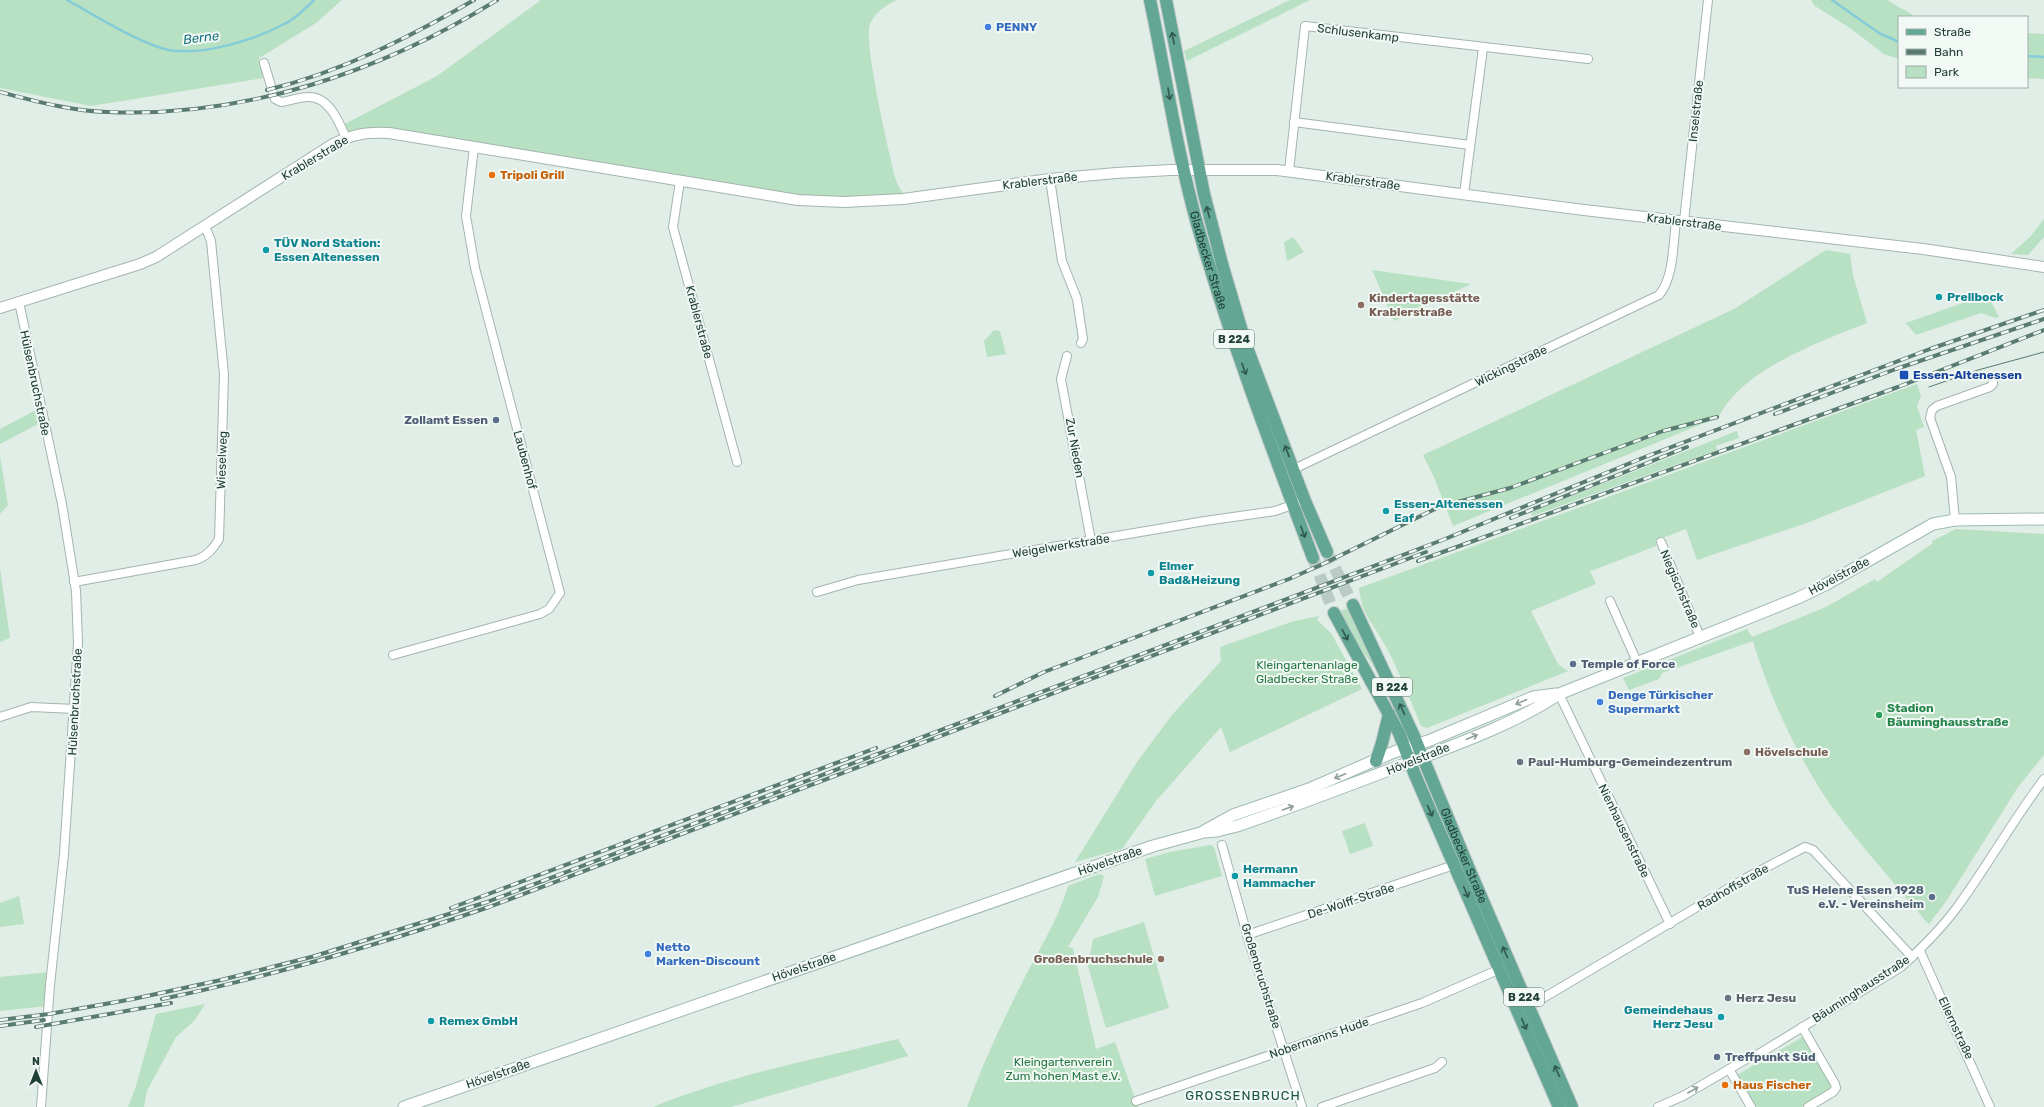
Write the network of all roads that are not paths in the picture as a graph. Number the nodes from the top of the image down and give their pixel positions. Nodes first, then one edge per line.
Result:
1 (1150, 0) edge
2 (1166, 0) edge
3 (1708, 0) edge
4 (1483, 48) junction
5 (1588, 59) dead end
6 (264, 63) dead end
7 (1294, 122) junction
8 (346, 138) junction
9 (1470, 145) junction
10 (474, 147) junction
11 (1199, 170) junction
12 (1184, 171) junction
13 (1289, 171) junction
14 (1050, 178) junction
15 (680, 181) junction
16 (1464, 194) junction
17 (1680, 221) junction
18 (205, 226) junction
19 (2044, 267) edge
20 (19, 302) junction
21 (0, 308) edge
22 (1081, 343) dead end
23 (1067, 356) dead end
24 (1993, 381) dead end
25 (737, 462) dead end
26 (1294, 469) junction
27 (1305, 501) junction
28 (1293, 505) junction
29 (2044, 519) edge
30 (1955, 520) junction
31 (1091, 541) junction
32 (1661, 542) dead end
33 (1328, 552) tunnel mouth
34 (1313, 558) tunnel mouth
35 (74, 582) junction
36 (817, 592) dead end
37 (1610, 601) dead end
38 (1353, 605) tunnel mouth
39 (1334, 613) tunnel mouth
40 (1700, 637) junction
41 (393, 655) dead end
42 (1637, 662) junction
43 (1558, 694) junction
44 (75, 708) junction
45 (1389, 714) junction
46 (0, 717) edge
47 (1418, 744) junction
48 (1405, 749) junction
49 (1423, 758) junction
50 (1376, 761) junction
51 (1410, 762) junction
52 (2044, 779) edge
53 (1204, 832) junction
54 (1222, 845) dead end
55 (1454, 865) junction
56 (1670, 924) junction
57 (1247, 935) junction
58 (1920, 951) junction
59 (1912, 957) junction
60 (1500, 969) junction
61 (1528, 1007) junction
62 (1802, 1027) junction
63 (1284, 1051) junction
64 (1442, 1062) dead end
65 (1729, 1069) junction
66 (1136, 1101) dead end
67 (41, 1107) edge
68 (404, 1107) edge
69 (1302, 1107) edge
70 (1322, 1107) edge
71 (1559, 1107) edge
72 (1572, 1107) edge
73 (1658, 1107) edge
74 (1751, 1107) edge
75 (1808, 1107) edge
76 (1990, 1107) edge

1 -> 12 main road, Gladbecker Straße / B 224
11 -> 2 main road, Gladbecker Straße / B 224
3 - 17 street, Inselstraße
4 - 5 street, Schlusenkamp
4 - 7 street, Schlusenkamp
4 - 9 street
6 - 8 street
7 - 9 street
7 - 13 street, Schlusenkamp
8 - 10 street, Krablerstraße
8 - 18 street, Krablerstraße
9 - 16 street
10 - 15 street, Krablerstraße
10 - 41 street, Laubenhof
11 - 12 street, Krablerstraße
11 - 13 street, Krablerstraße
26 -> 11 main road, Gladbecker Straße / B 224
12 - 14 street, Krablerstraße
12 -> 28 main road, Gladbecker Straße / B 224
13 - 16 street, Krablerstraße
14 - 15 street, Krablerstraße
14 - 22 street
15 - 25 street, Krablerstraße
16 - 17 street, Krablerstraße
17 - 19 street, Krablerstraße
17 - 26 street, Wickingstraße
18 - 20 street, Krablerstraße
18 - 35 street, Wieselweg
20 - 21 street, Krablerstraße
20 - 35 street, Hülsenbruchstraße
23 - 31 street, Zur Nieden
24 - 30 street
26 - 27 main road, Gladbecker Straße / B 224
27 - 28 street, Weigelwerkstraße
27 - 33 main road, Gladbecker Straße / B 224
28 - 31 street, Weigelwerkstraße
28 -> 34 main road, Gladbecker Straße / B 224
29 - 30 main road, Hövelstraße
30 - 40 main road, Hövelstraße
31 - 36 street, Weigelwerkstraße
32 - 40 street, Niegischstraße
35 - 44 street, Hülsenbruchstraße
37 - 42 street
47 -> 38 main road, Gladbecker Straße / B 224
39 -> 45 main road, Gladbecker Straße / B 224
40 - 42 main road, Hövelstraße
42 - 43 main road, Hövelstraße
43 -> 47 main road, Hövelstraße
49 -> 43 main road, Hövelstraße
43 - 56 street, Nienhausenstraße
44 - 46 street
44 - 67 street, Hülsenbruchstraße
45 - 48 main road, Gladbecker Straße / B 224
45 - 50 main road
47 - 48 main road, Hövelstraße
47 - 49 main road, Gladbecker Straße / B 224
48 - 50 main road, Hövelstraße
48 - 51 main road, Gladbecker Straße / B 224
49 - 51 main road, Hövelstraße
61 -> 49 main road, Gladbecker Straße / B 224
50 -> 53 main road, Hövelstraße
53 -> 51 main road, Hövelstraße
51 -> 55 main road, Gladbecker Straße / B 224
52 - 58 street, Bäuminghausstraße
53 - 68 main road, Hövelstraße
54 - 57 street, Großenbruchstraße
55 - 57 street, De-Wolff-Straße
55 -> 60 main road, Gladbecker Straße / B 224
56 - 59 street, Radhoffstraße
56 - 61 street, Radhoffstraße
57 - 63 street, Großenbruchstraße
58 - 59 street, Bäuminghausstraße
58 - 76 street, Ellernstraße
59 - 62 street, Bäuminghausstraße
60 - 63 street, Nobermanns Hude
60 -> 71 main road, Gladbecker Straße / B 224
72 -> 61 main road, Gladbecker Straße / B 224
62 - 65 street, Bäuminghausstraße
62 - 75 street
63 - 66 street, Nobermanns Hude
63 - 69 street, Großenbruchstraße
64 - 70 street
73 -> 65 street, Bäuminghausstraße
65 - 74 street

